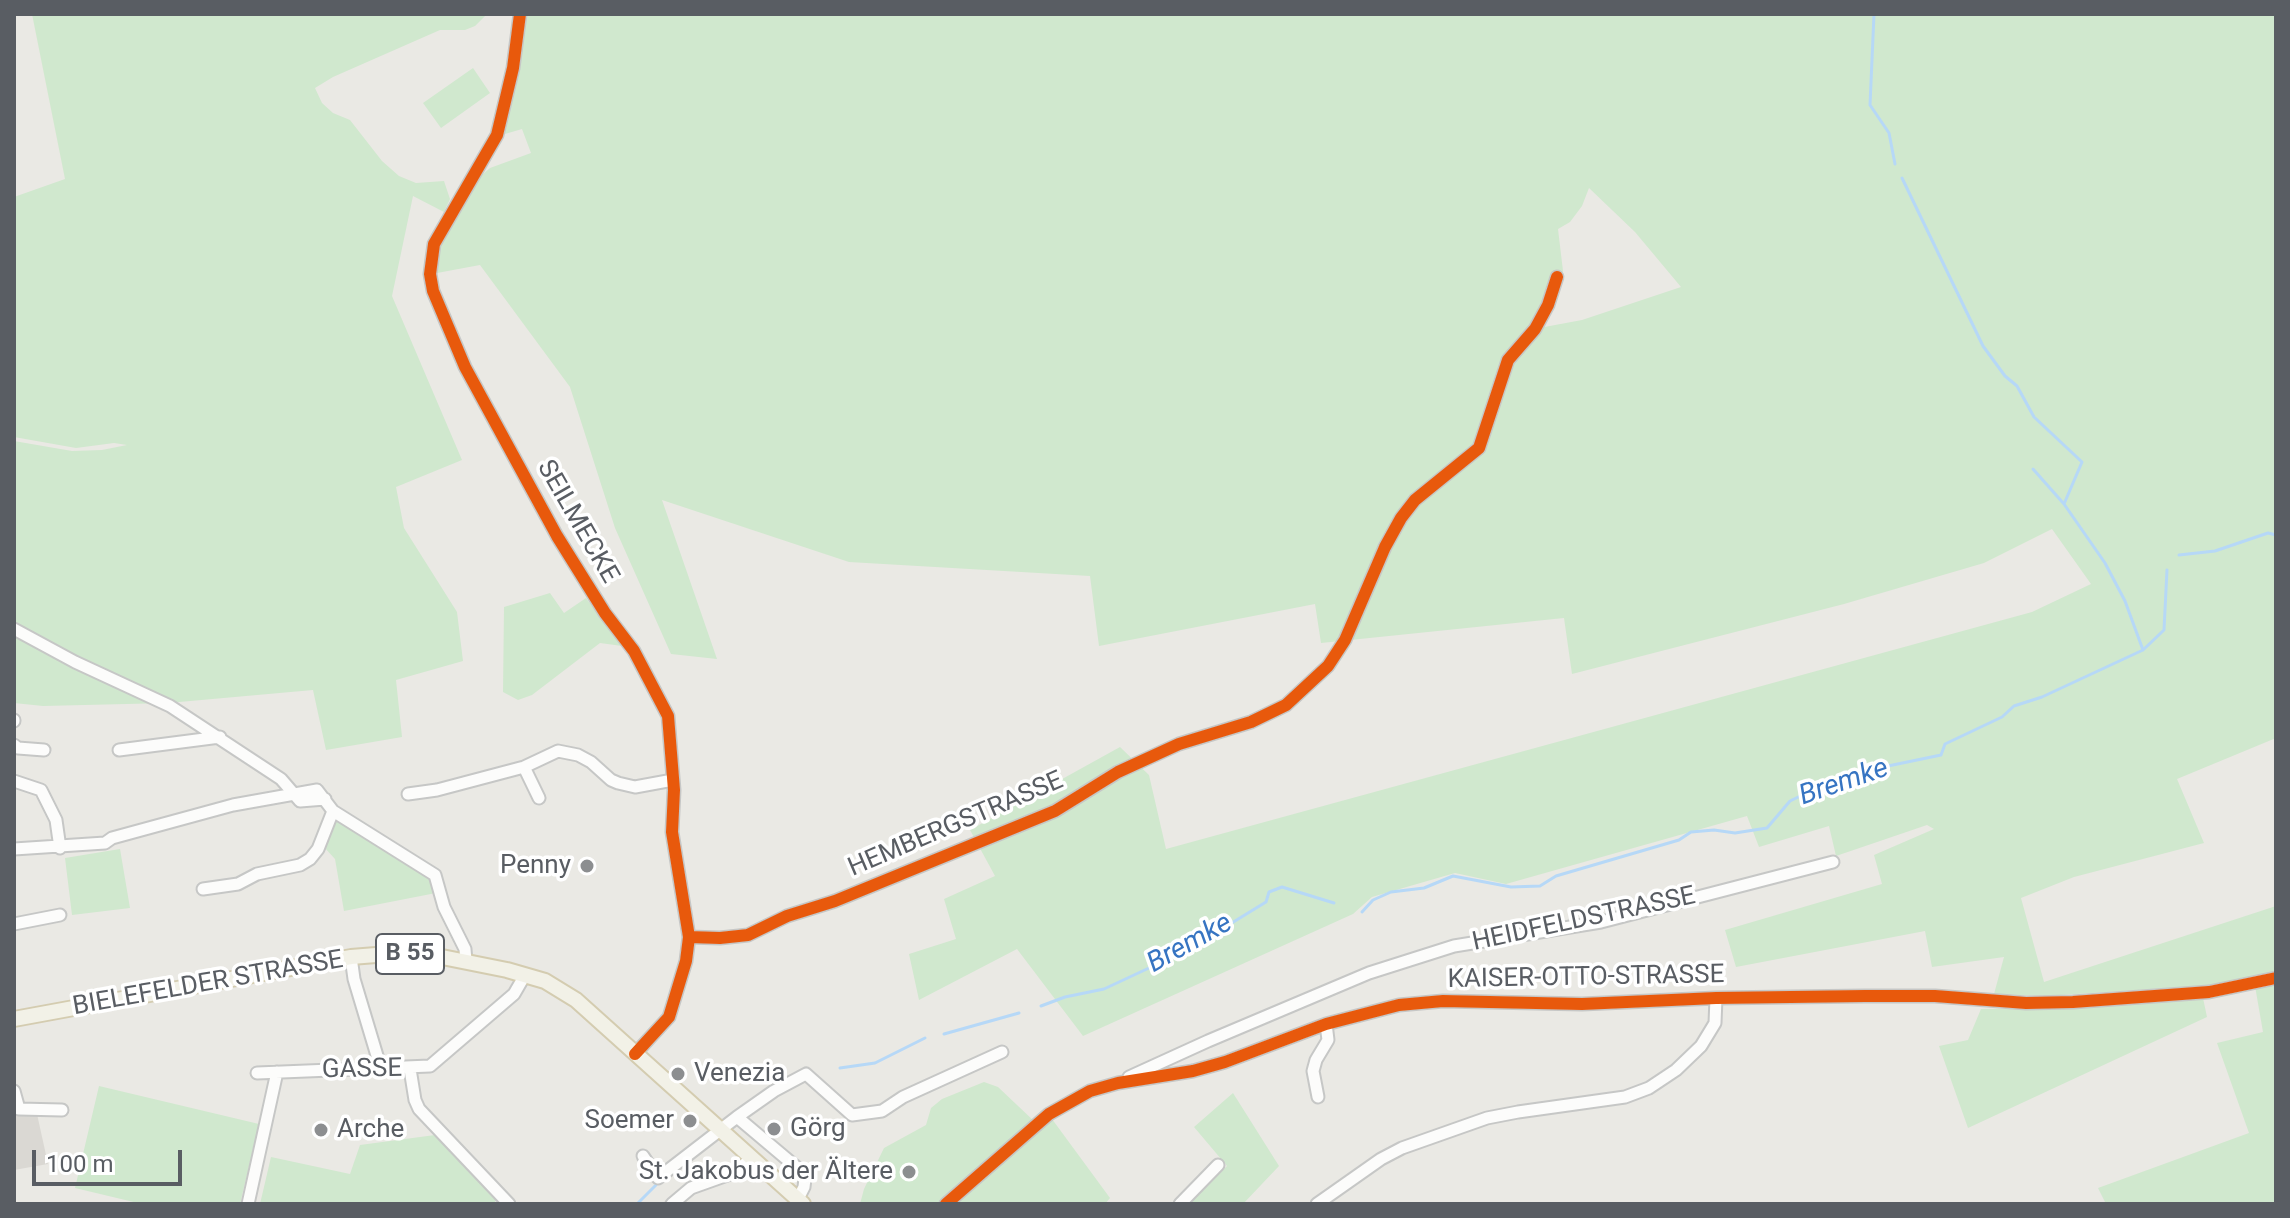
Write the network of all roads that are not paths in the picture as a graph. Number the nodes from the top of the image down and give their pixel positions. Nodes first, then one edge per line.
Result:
1 (520, 14) edge
2 (1557, 277) dead end
3 (14, 629) edge
4 (220, 737) junction
5 (14, 745) edge
6 (44, 750) dead end
7 (119, 750) dead end
8 (524, 767) junction
9 (673, 780) junction
10 (14, 781) edge
11 (294, 794) junction
12 (408, 794) dead end
13 (539, 798) dead end
14 (333, 811) junction
15 (60, 848) junction
16 (14, 849) edge
17 (1833, 862) dead end
18 (203, 889) dead end
19 (60, 915) dead end
20 (14, 924) edge
21 (689, 937) junction
22 (351, 957) junction
23 (466, 961) junction
24 (525, 975) junction
25 (2276, 978) edge
26 (1716, 998) junction
27 (14, 1019) edge
28 (1326, 1024) junction
29 (1002, 1052) dead end
30 (635, 1054) junction
31 (381, 1069) junction
32 (410, 1069) junction
33 (277, 1072) junction
34 (257, 1073) dead end
35 (1118, 1083) junction
36 (14, 1091) edge
37 (1318, 1097) dead end
38 (62, 1110) dead end
39 (737, 1117) junction
40 (721, 1130) junction
41 (643, 1156) dead end
42 (752, 1158) junction
43 (1218, 1165) dead end
44 (800, 1202) edge
45 (248, 1204) edge
46 (509, 1204) edge
47 (672, 1204) edge
48 (946, 1204) edge
49 (1180, 1204) edge
50 (1317, 1204) edge

1 - 9 street, SEILMECKE
2 - 21 street, HEMBERGSTRASSE
3 - 4 street
4 - 7 street
4 - 11 street
5 - 6 street
8 - 9 street
8 - 12 street
8 - 13 street
9 - 21 street, SEILMECKE
10 - 15 street
11 - 14 street
11 - 15 street
14 - 18 street
14 - 23 street
15 - 16 street
17 - 35 street, HEIDFELDSTRASSE
19 - 20 street
21 - 30 street, SEILMECKE
22 - 23 main road, BIELEFELDER STRASSE / B 55
22 - 27 main road, BIELEFELDER STRASSE / B 55
22 - 31 street
23 - 24 main road, BIELEFELDER STRASSE / B 55
24 - 30 main road, BIELEFELDER STRASSE / B 55
24 - 32 street, GASSE
25 - 26 street, KAISER-OTTO-STRASSE
26 - 28 street, KAISER-OTTO-STRASSE
26 - 50 street
28 - 35 street, KAISER-OTTO-STRASSE
28 - 37 street
29 - 39 street
30 - 40 main road, BIELEFELDER STRASSE / B 55
31 - 32 street, GASSE
31 - 33 street, GASSE
32 - 46 street
33 - 34 street, GASSE
33 - 45 street
35 - 48 street, KAISER-OTTO-STRASSE
36 - 38 street
39 - 40 street
39 - 44 street, BIELEFELDER STRASSE
40 - 41 street
40 - 42 main road, BIELEFELDER STRASSE / B 55
42 - 44 main road, BIELEFELDER STRASSE / B 55
42 - 47 street
43 - 49 street

